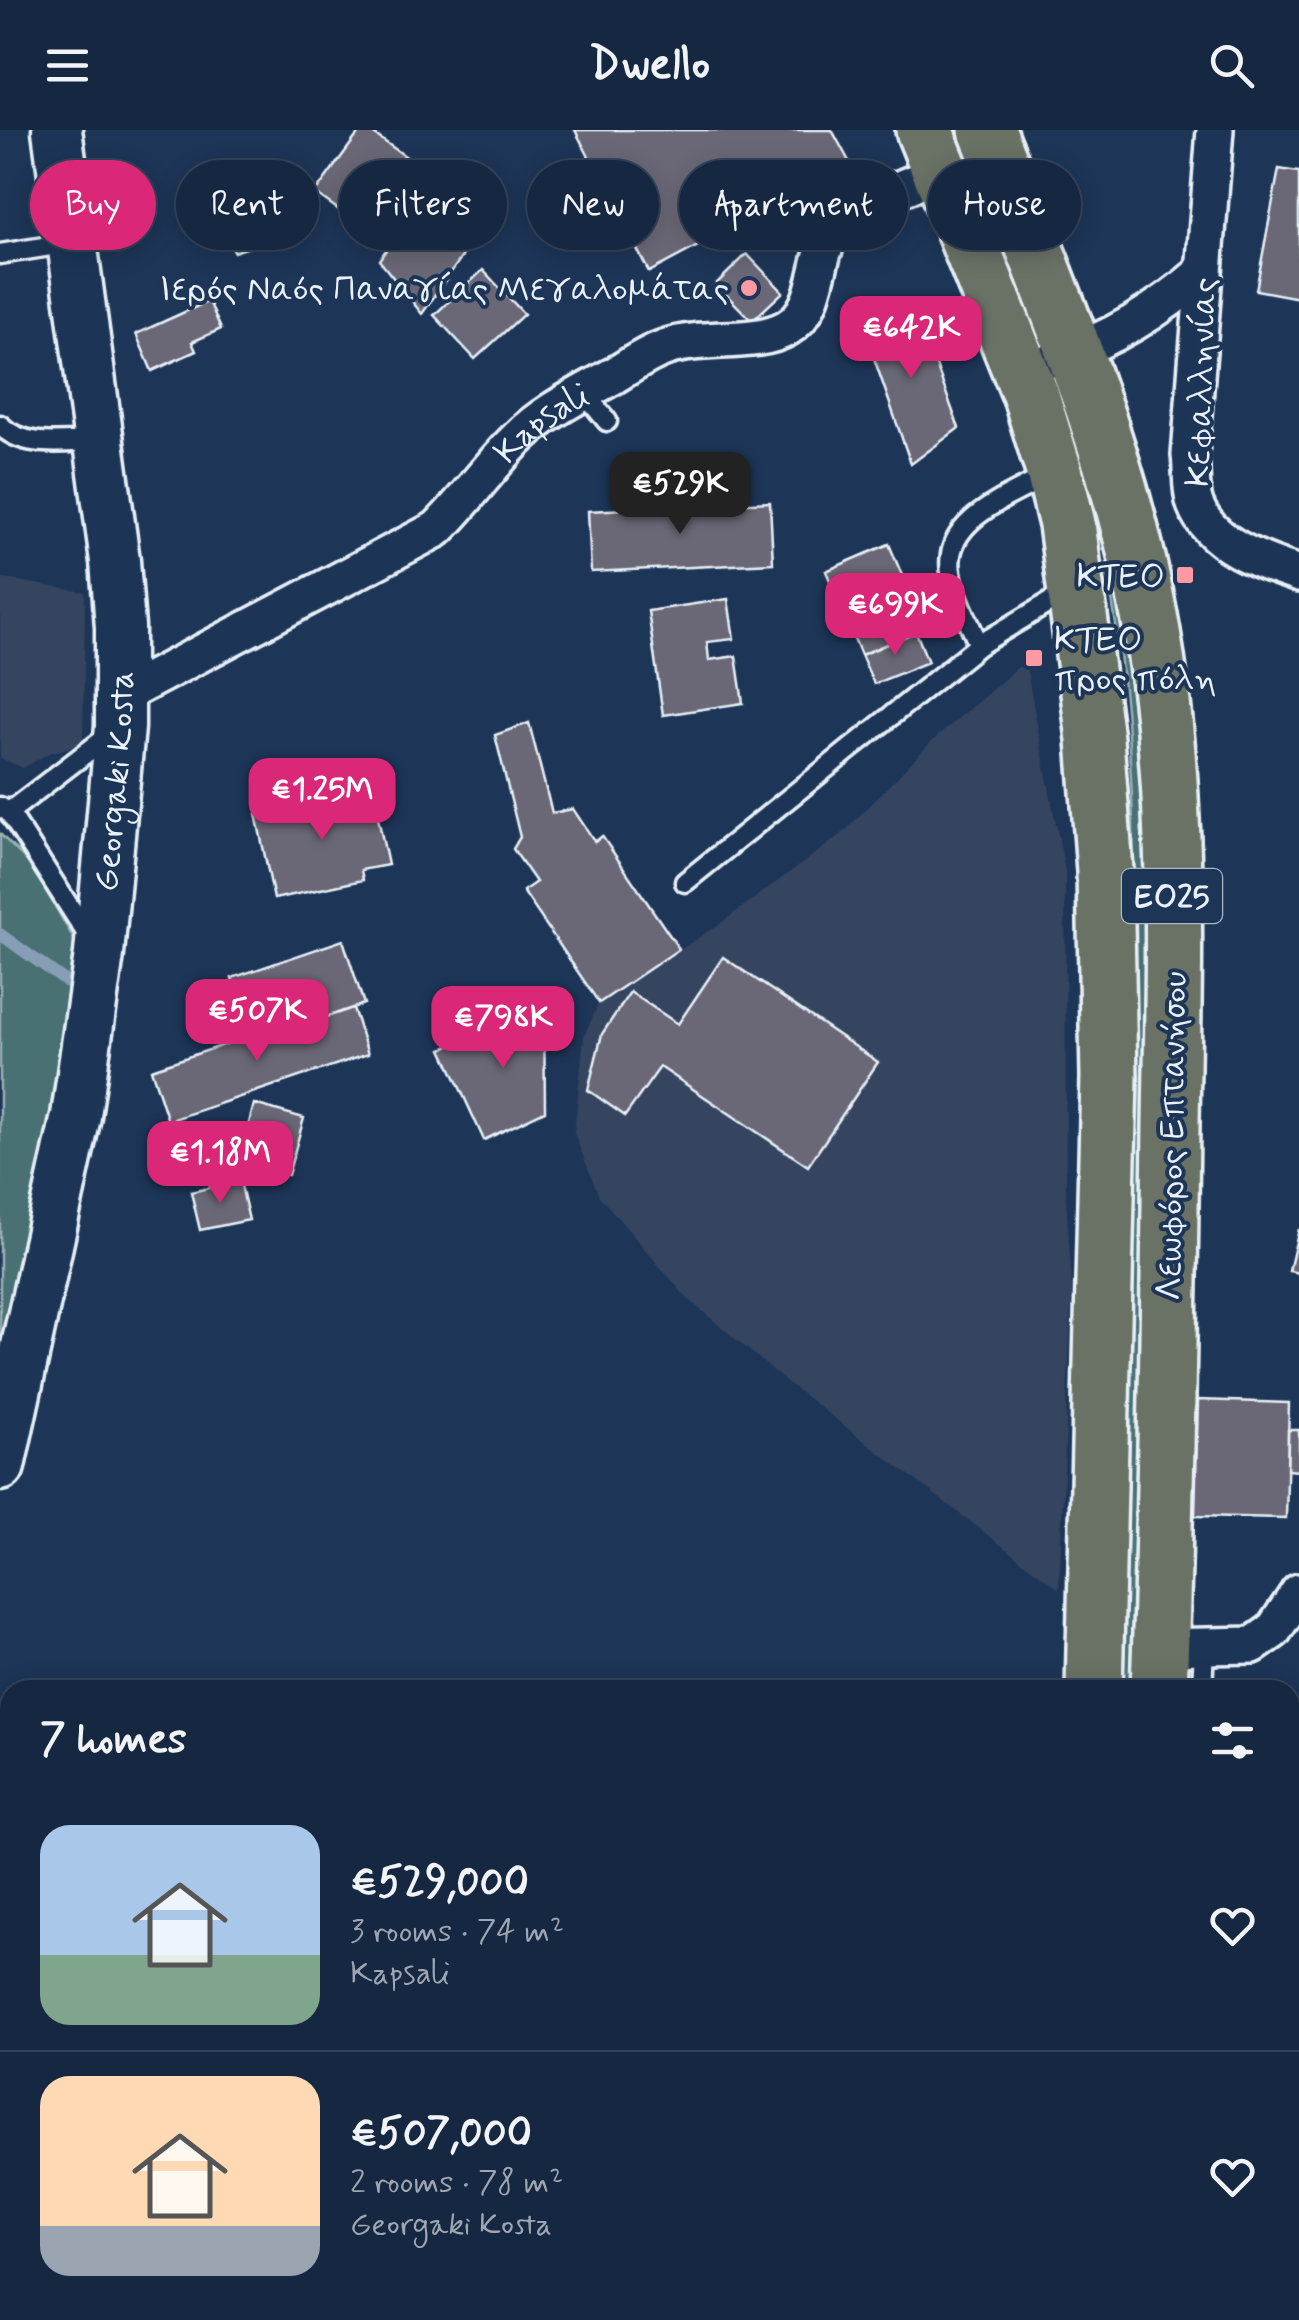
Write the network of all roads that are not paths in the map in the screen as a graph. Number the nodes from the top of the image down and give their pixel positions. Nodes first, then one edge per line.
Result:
1 (57, 130) edge
2 (987, 130) edge
3 (1215, 130) edge
4 (933, 151) edge
5 (61, 160) edge
6 (30, 249) edge
7 (73, 250) edge
8 (0, 254) edge
9 (1203, 272) junction
10 (1076, 351) junction
11 (1020, 370) junction
12 (584, 393) junction
13 (606, 421) dead end
14 (0, 425) edge
15 (99, 441) junction
16 (1054, 472) junction
17 (1299, 574) edge
18 (1075, 588) junction
19 (978, 645) junction
20 (120, 712) junction
21 (4, 810) edge
22 (685, 882) dead end
23 (99, 954) junction
24 (3, 1447) edge
25 (1299, 1592) edge
26 (1174, 1662) edge
27 (1094, 1680) edge
28 (1192, 1680) edge

1 - 5 main road, Georgaki Kosta
2 - 10 main road, Λεωφόρος Επτανήσου / ΕΟ25
3 - 9 street, Κεφαλληνίας
4 - 11 main road, Λεωφόρος Επτανήσου / ΕΟ25
4 - 12 street, Kapsali
6 - 8 lane
7 - 15 main road, Georgaki Kosta
9 - 10 street
9 - 17 street, Κεφαλληνίας
10 - 11 street
10 - 26 main road, Λεωφόρος Επτανήσου / ΕΟ25
11 - 16 main road, Λεωφόρος Επτανήσου / ΕΟ25
12 - 13 lane
12 - 20 street, Kapsali
14 - 15 lane
15 - 20 main road, Georgaki Kosta
16 - 18 main road, Λεωφόρος Επτανήσου / ΕΟ25
16 - 19 lane
18 - 19 lane
18 - 27 main road, Λεωφόρος Επτανήσου / ΕΟ25
19 - 22 lane
20 - 21 lane
20 - 23 main road, Georgaki Kosta
21 - 23 lane
23 - 24 main road, Georgaki Kosta
25 - 26 street
26 - 28 lane

